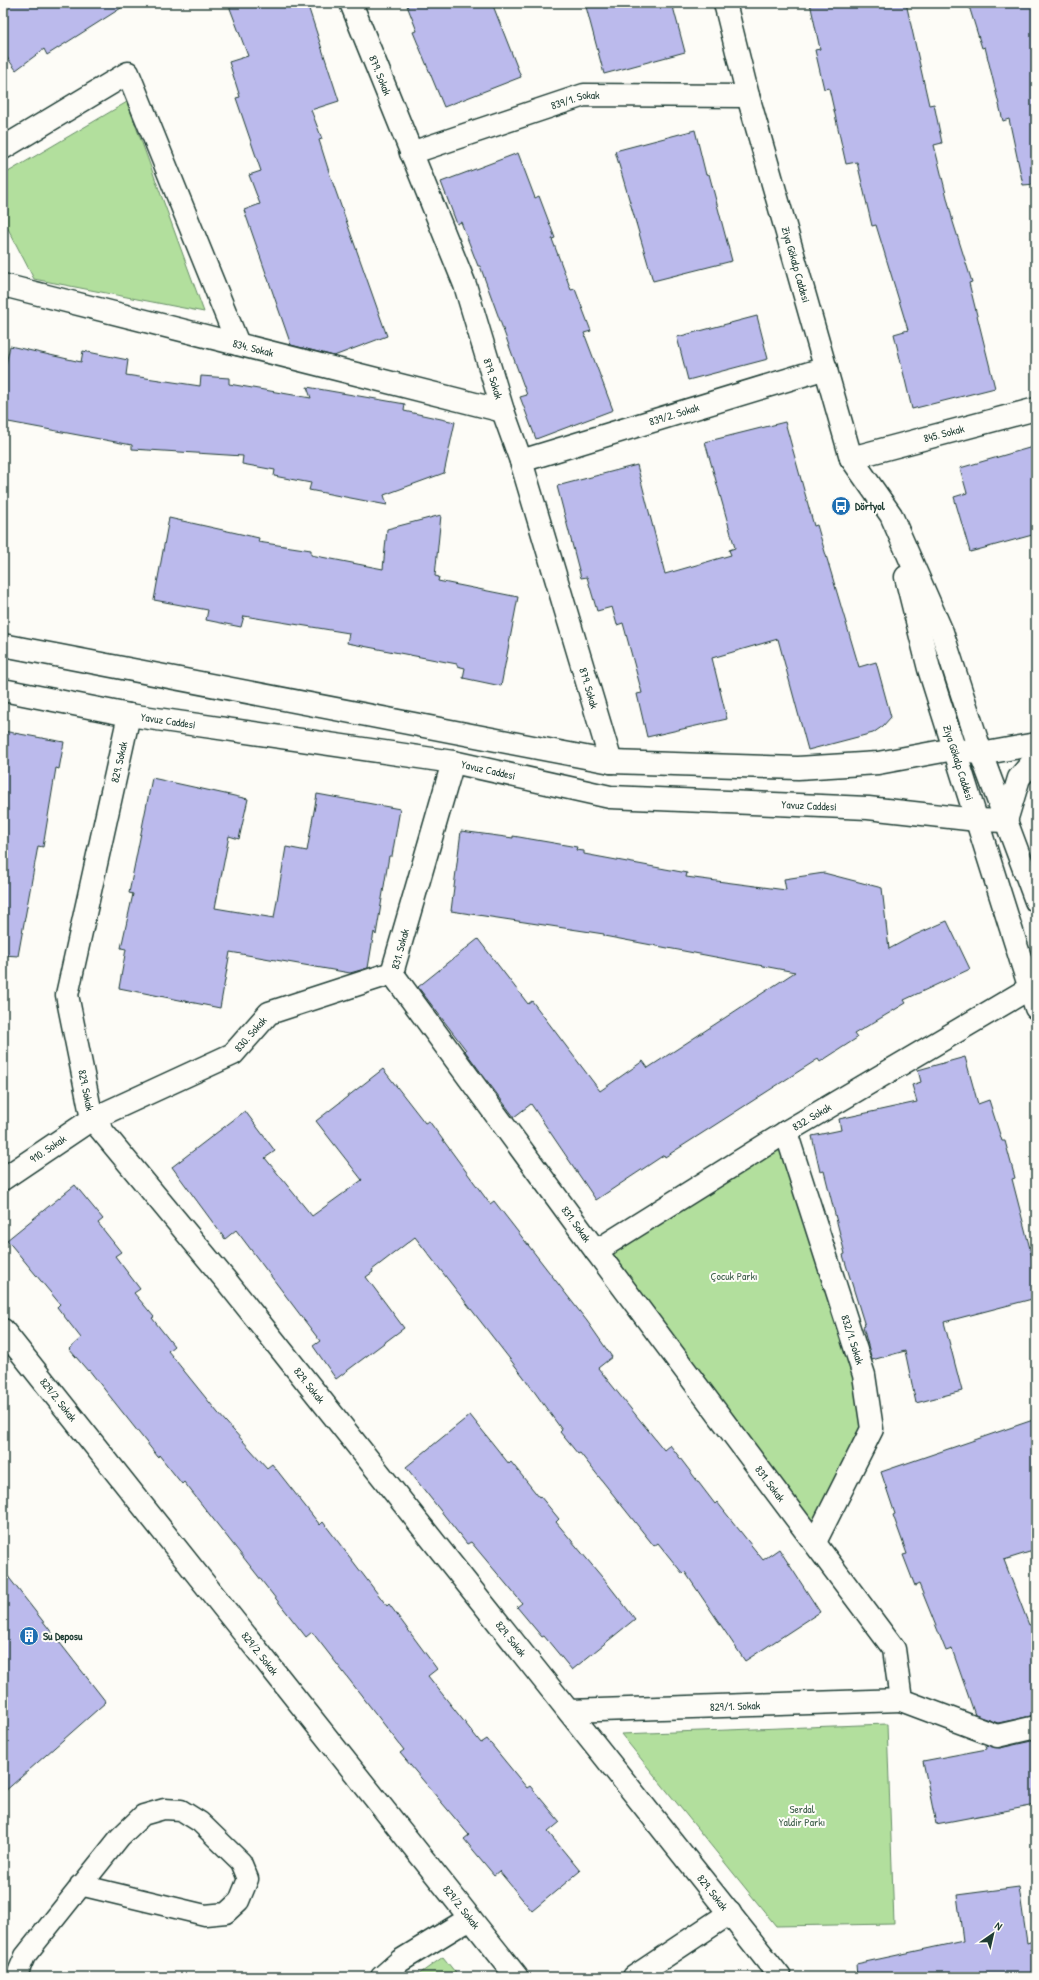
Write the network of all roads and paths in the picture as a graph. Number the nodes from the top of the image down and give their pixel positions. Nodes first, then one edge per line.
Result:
1 (350, 3) edge
2 (725, 3) edge
3 (748, 96) junction
4 (3, 148) edge
5 (412, 153) junction
6 (3, 285) edge
7 (238, 344) junction
8 (826, 368) junction
9 (1036, 409) edge
10 (503, 411) junction
11 (851, 458) junction
12 (521, 461) junction
13 (891, 515) junction
14 (3, 645) edge
15 (3, 690) edge
16 (130, 715) junction
17 (1036, 744) edge
18 (954, 749) junction
19 (981, 754) junction
20 (1036, 758) edge
21 (453, 762) junction
22 (611, 762) junction
23 (977, 820) junction
24 (1006, 821) junction
25 (1036, 901) edge
26 (392, 973) junction
27 (1030, 988) junction
28 (1036, 1008) edge
29 (92, 1119) junction
30 (786, 1132) junction
31 (3, 1179) edge
32 (596, 1251) junction
33 (3, 1330) edge
34 (815, 1542) junction
35 (901, 1700) junction
36 (569, 1711) junction
37 (1036, 1727) edge
38 (80, 1885) junction
39 (730, 1913) junction
40 (470, 1918) junction
41 (16, 1977) edge
42 (382, 1977) edge
43 (517, 1977) edge
44 (634, 1977) edge
45 (780, 1977) edge

1 - 5 street, 879. Sokak
2 - 3 street, Ziya Gökalp Caddesi
3 - 5 street, 839/1. Sokak
3 - 8 street, Ziya Gökalp Caddesi
4 - 7 street
5 - 10 street, 879. Sokak
6 - 7 street, 834. Sokak
7 - 10 street, 834. Sokak
8 - 11 street, Ziya Gökalp Caddesi
8 - 12 street, 839/2. Sokak
9 - 11 street, 845. Sokak
10 - 12 street, 879. Sokak
11 - 13 street, Ziya Gökalp Caddesi
12 - 22 street, 879. Sokak
13 - 18 street, Ziya Gökalp Caddesi
13 - 19 street, Ziya Gökalp Caddesi
14 - 22 street
15 - 16 street, Yavuz Caddesi
16 - 21 street, Yavuz Caddesi
16 - 29 street, 829. Sokak
17 - 19 street
18 - 19 street
18 - 22 street
18 - 23 street, Ziya Gökalp Caddesi
19 - 24 street, Ziya Gökalp Caddesi
20 - 24 street
21 - 23 street, Yavuz Caddesi
21 - 26 street, 831. Sokak
23 - 24 street, Yavuz Caddesi
23 - 27 street, Ziya Gökalp Caddesi
24 - 25 street, Ziya Gökalp Caddesi
26 - 29 street, 830. Sokak
26 - 32 street, 831. Sokak
27 - 28 street, Ziya Gökalp Caddesi
27 - 30 street, 832. Sokak
29 - 31 street, 910. Sokak
29 - 36 street, 829. Sokak
30 - 32 street, 832. Sokak
30 - 34 street, 832/1. Sokak
32 - 34 street, 831. Sokak
33 - 40 street, 829/2. Sokak
34 - 35 street, 831. Sokak
35 - 36 street, 829/1. Sokak
35 - 37 street, 829/1. Sokak
36 - 39 street, 829. Sokak
38 - 38 lane
38 - 41 lane
39 - 44 street
39 - 45 street, 829. Sokak
40 - 42 street
40 - 43 street, 829/2. Sokak

